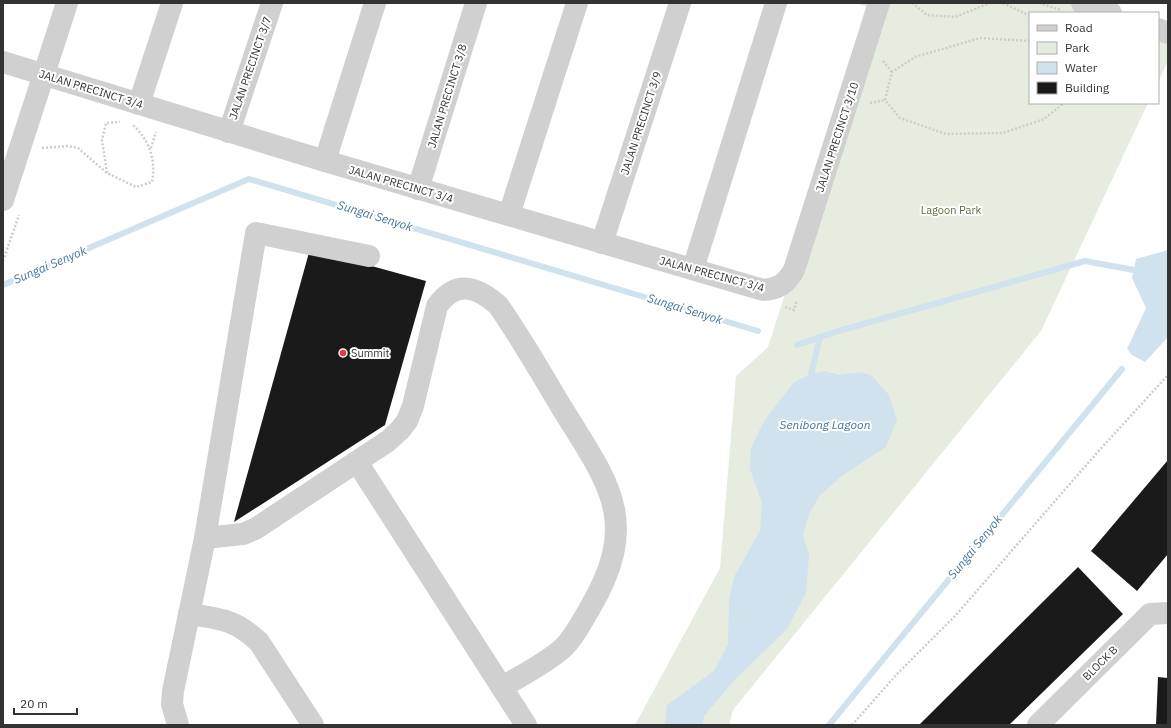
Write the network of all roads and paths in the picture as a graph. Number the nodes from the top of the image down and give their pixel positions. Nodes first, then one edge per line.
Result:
1 (67, 3) edge
2 (172, 3) edge
3 (272, 3) edge
4 (375, 3) edge
5 (476, 3) edge
6 (577, 3) edge
7 (680, 3) edge
8 (776, 3) edge
9 (879, 3) edge
10 (912, 3) edge
11 (990, 3) edge
12 (1003, 3) edge
13 (1039, 3) edge
14 (1073, 7) edge
15 (1105, 12) edge
16 (1029, 16) edge
17 (1029, 41) edge
18 (3, 62) edge
19 (43, 74) junction
20 (885, 100) junction
21 (139, 104) junction
22 (867, 104) dead end
23 (1063, 104) edge
24 (157, 129) dead end
25 (229, 132) junction
26 (41, 148) dead end
27 (151, 149) junction
28 (325, 161) junction
29 (107, 173) junction
30 (418, 189) junction
31 (3, 200) edge
32 (509, 216) junction
33 (602, 243) junction
34 (369, 256) dead end
35 (693, 269) junction
36 (794, 270) joint
37 (1168, 375) edge
38 (357, 462) junction
39 (205, 538) junction
40 (1168, 613) edge
41 (188, 614) junction
42 (502, 687) junction
43 (178, 725) edge
44 (313, 725) edge
45 (526, 725) edge
46 (852, 725) edge
47 (1038, 725) edge

1 - 19 street
2 - 21 street
3 - 25 street, JALAN PRECINCT 3/7
4 - 28 street
5 - 30 street, JALAN PRECINCT 3/8
6 - 32 street
7 - 33 street, JALAN PRECINCT 3/9
8 - 35 street
9 - 36 street, JALAN PRECINCT 3/10
10 - 11 path
12 - 16 path
13 - 14 path
14 - 15 street
17 - 20 path
18 - 19 street, JALAN PRECINCT 3/4
19 - 21 street, JALAN PRECINCT 3/4
19 - 31 street
20 - 22 path
20 - 23 path
21 - 25 street, JALAN PRECINCT 3/4
24 - 27 path
25 - 28 street, JALAN PRECINCT 3/4
26 - 29 path
27 - 29 path
27 - 29 path
28 - 30 street, JALAN PRECINCT 3/4
30 - 32 street, JALAN PRECINCT 3/4
32 - 33 street, JALAN PRECINCT 3/4
33 - 35 street, JALAN PRECINCT 3/4
34 - 39 street
35 - 36 street, JALAN PRECINCT 3/4
37 - 46 path
38 - 39 street
38 - 42 street
38 - 42 street
39 - 41 street
40 - 47 street, BLOCK B
41 - 43 street
41 - 44 street
42 - 45 street

